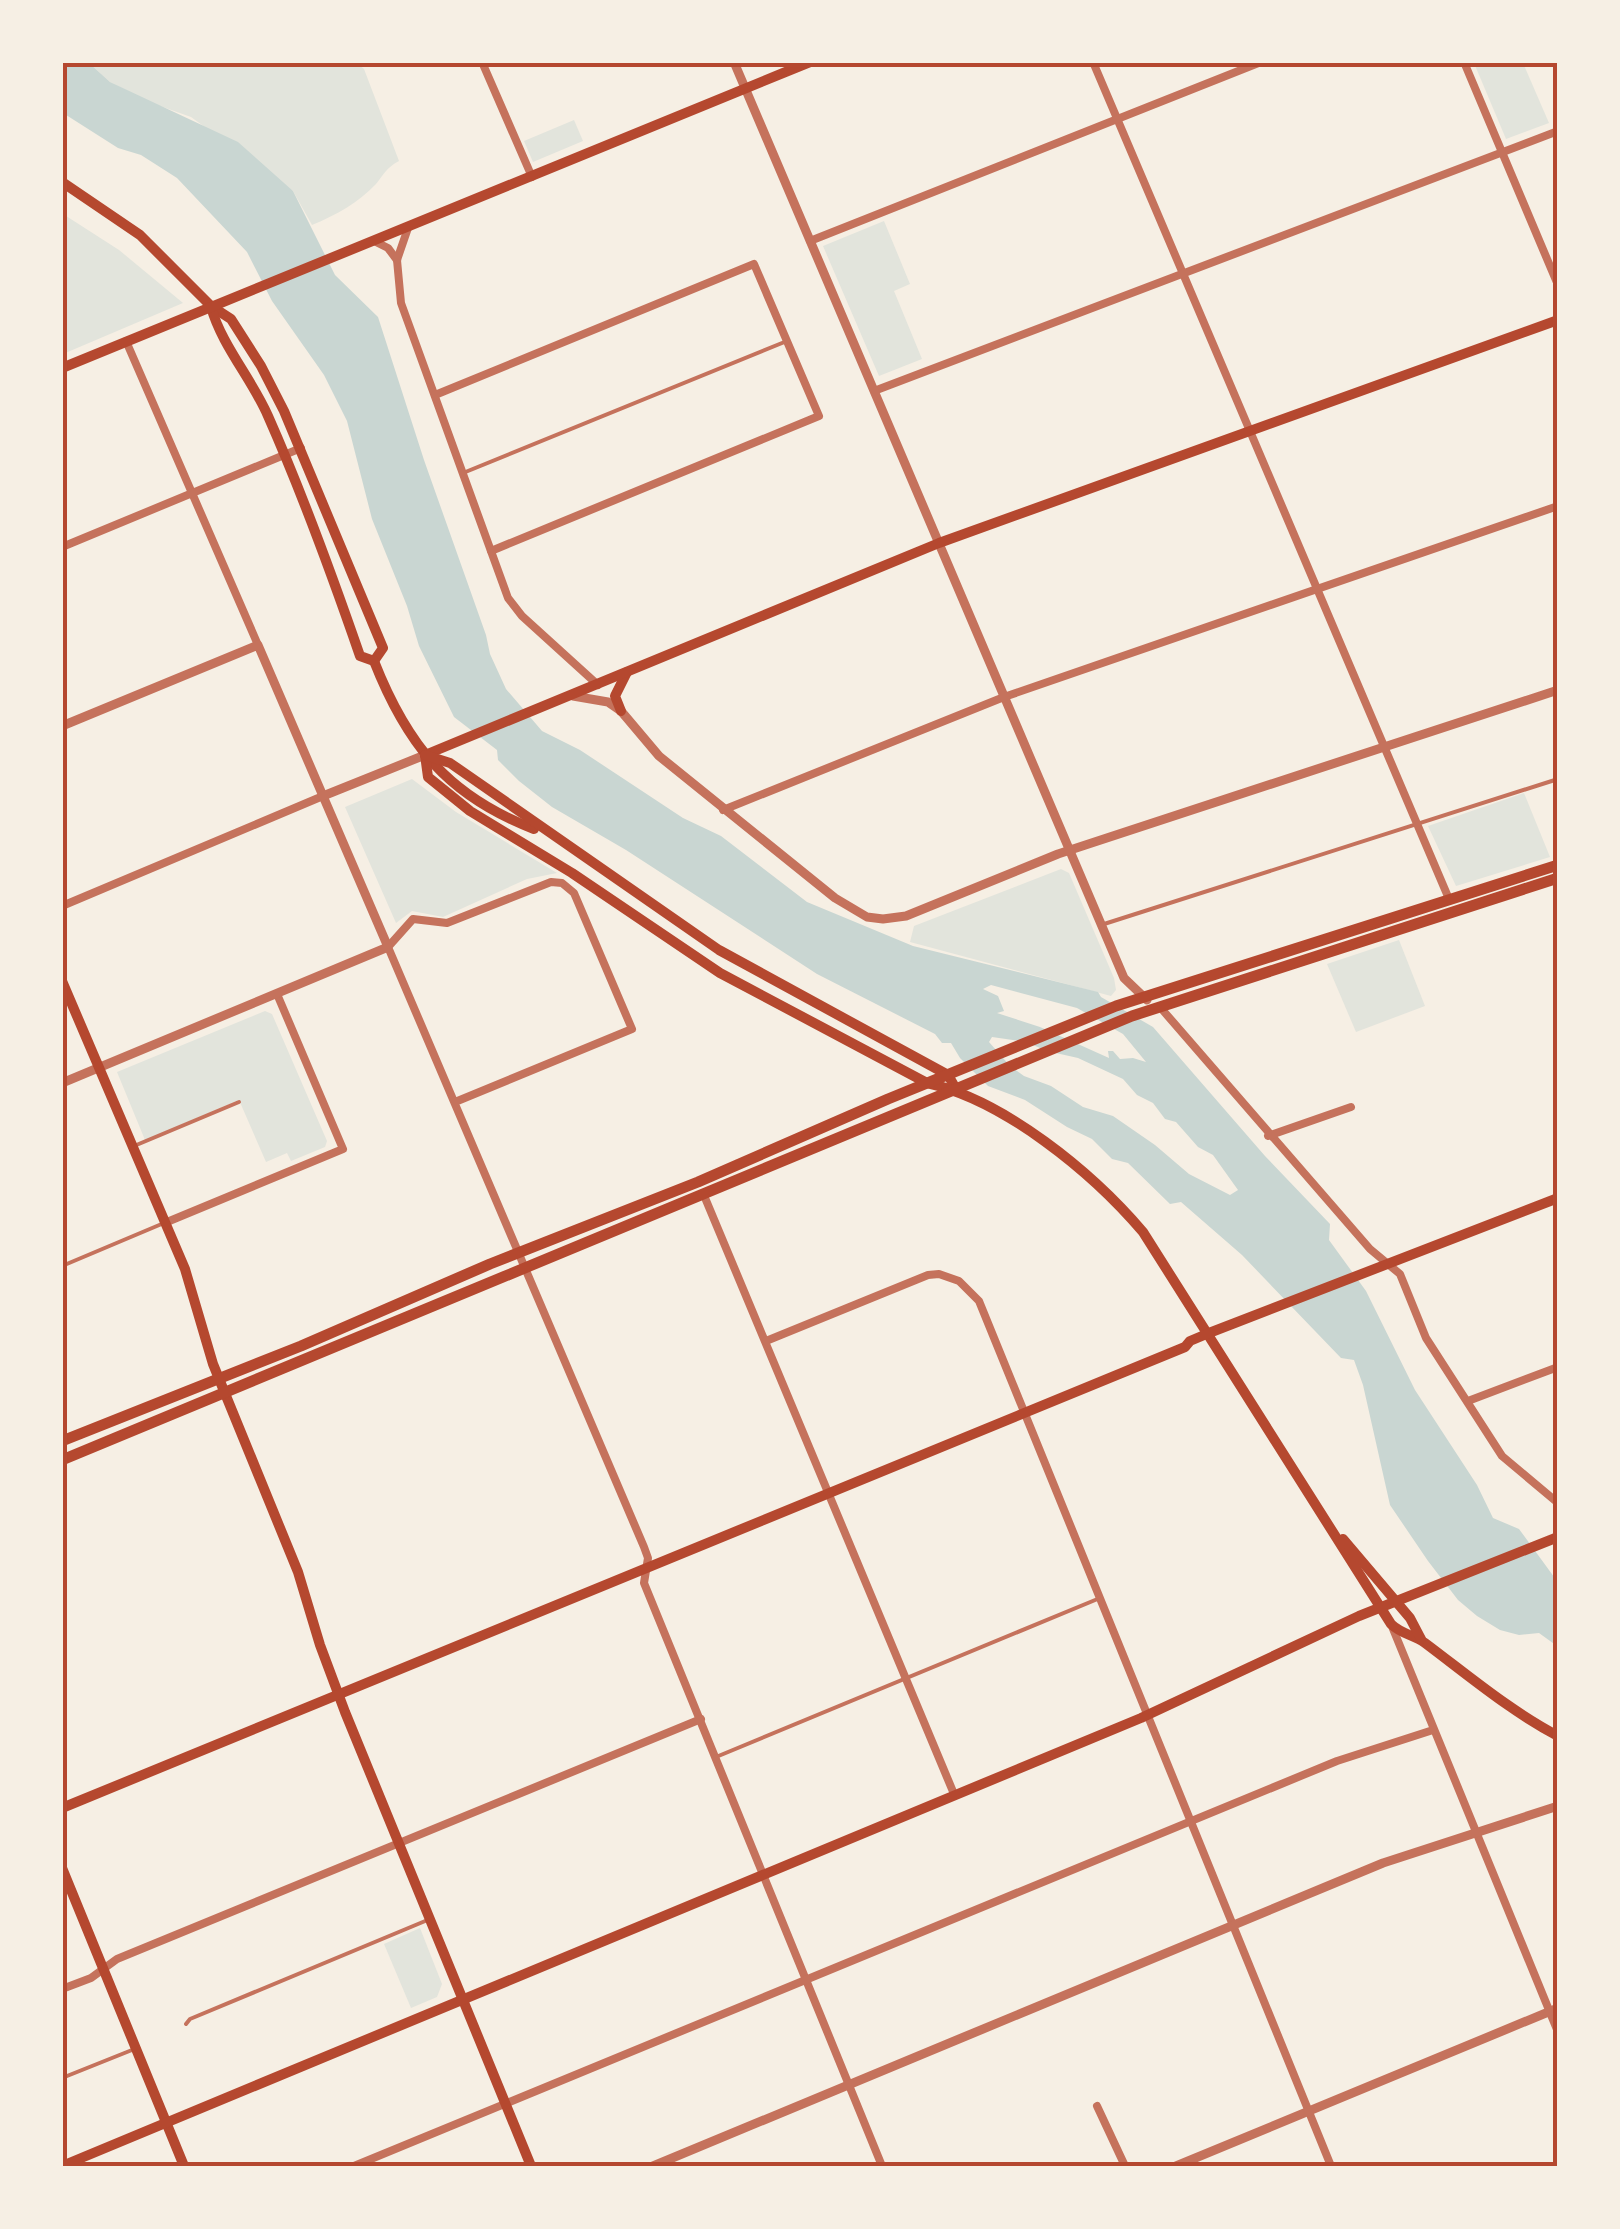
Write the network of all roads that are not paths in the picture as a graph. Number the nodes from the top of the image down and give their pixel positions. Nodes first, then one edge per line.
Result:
1 (482, 62) edge
2 (734, 62) edge
3 (810, 62) edge
4 (1093, 62) edge
5 (1261, 62) edge
6 (1464, 62) edge
7 (746, 90) junction
8 (1116, 120) junction
9 (1558, 131) edge
10 (1502, 152) junction
11 (532, 177) junction
12 (64, 185) edge
13 (408, 228) junction
14 (810, 241) junction
15 (370, 242) junction
16 (397, 260) junction
17 (1182, 274) junction
18 (1558, 284) edge
19 (211, 306) junction
20 (1558, 320) edge
21 (126, 341) junction
22 (787, 342) junction
23 (62, 368) edge
24 (874, 391) junction
25 (434, 395) junction
26 (1250, 432) junction
27 (301, 448) junction
28 (284, 455) junction
29 (463, 474) junction
30 (192, 494) junction
31 (1558, 506) edge
32 (938, 543) junction
33 (62, 547) edge
34 (490, 551) junction
35 (1317, 589) junction
36 (258, 645) junction
37 (374, 661) junction
38 (627, 671) junction
39 (598, 685) junction
40 (1558, 690) edge
41 (1004, 696) junction
42 (569, 698) junction
43 (621, 711) junction
44 (62, 726) edge
45 (1384, 746) junction
46 (425, 755) junction
47 (1558, 780) edge
48 (323, 796) junction
49 (723, 810) junction
50 (1417, 825) junction
51 (1070, 850) junction
52 (1558, 865) edge
53 (1558, 878) edge
54 (1449, 900) junction
55 (62, 906) edge
56 (1102, 924) junction
57 (388, 948) junction
58 (62, 981) edge
59 (277, 994) junction
60 (1143, 998) junction
61 (1160, 1007) junction
62 (100, 1068) junction
63 (948, 1075) junction
64 (927, 1083) junction
65 (62, 1084) edge
66 (956, 1089) junction
67 (238, 1102) dead end
68 (455, 1102) junction
69 (1351, 1107) dead end
70 (1268, 1136) junction
71 (134, 1146) junction
72 (703, 1194) junction
73 (1558, 1198) edge
74 (167, 1222) junction
75 (522, 1260) junction
76 (1386, 1263) junction
77 (62, 1266) edge
78 (1208, 1334) junction
79 (766, 1341) junction
80 (1558, 1368) edge
81 (218, 1379) junction
82 (224, 1392) junction
83 (1468, 1401) junction
84 (1026, 1413) junction
85 (62, 1441) edge
86 (62, 1460) edge
87 (830, 1492) junction
88 (1558, 1503) edge
89 (1325, 1516) junction
90 (1554, 1538) edge
91 (646, 1568) junction
92 (1100, 1598) junction
93 (1395, 1602) junction
94 (1380, 1608) junction
95 (1391, 1624) junction
96 (1422, 1640) junction
97 (906, 1679) junction
98 (338, 1695) junction
99 (1148, 1715) junction
100 (700, 1719) junction
101 (1433, 1730) junction
102 (1558, 1736) edge
103 (716, 1757) junction
104 (954, 1794) junction
105 (1558, 1806) edge
106 (62, 1808) edge
107 (1191, 1821) junction
108 (1476, 1832) junction
109 (399, 1844) junction
110 (62, 1868) edge
111 (764, 1875) junction
112 (430, 1919) junction
113 (1232, 1924) junction
114 (103, 1968) junction
115 (807, 1980) junction
116 (62, 1989) edge
117 (462, 1998) junction
118 (1553, 2010) edge
119 (186, 2024) dead end
120 (1558, 2032) edge
121 (136, 2048) junction
122 (62, 2078) edge
123 (850, 2085) junction
124 (505, 2104) junction
125 (1097, 2106) dead end
126 (1308, 2112) junction
127 (166, 2122) junction
128 (62, 2166) edge
129 (184, 2166) edge
130 (354, 2166) edge
131 (531, 2166) edge
132 (653, 2166) edge
133 (882, 2166) edge
134 (1124, 2166) edge
135 (1176, 2166) edge
136 (1331, 2166) edge

1 - 11 street
2 - 7 street
3 - 7 main road
4 - 8 street
5 - 8 street
6 - 10 street
7 - 11 main road
7 - 14 street
8 - 14 street
8 - 17 street
9 - 10 street
10 - 17 street
10 - 18 street
11 - 13 main road
12 - 19 main road
13 - 15 main road
13 - 16 street
14 - 24 street
15 - 16 street
15 - 19 main road
16 - 25 street
17 - 24 street
17 - 26 street
19 - 21 main road
19 - 27 main road
19 - 28 main road
20 - 26 main road
21 - 23 main road
21 - 30 street
22 - 25 street
22 - 29 lane
22 - 34 street
24 - 32 street
25 - 29 street
26 - 32 main road
26 - 35 street
27 - 28 street
27 - 37 main road
28 - 30 street
28 - 37 main road
29 - 34 street
30 - 33 street
30 - 36 street
31 - 35 street
32 - 38 main road
32 - 41 street
34 - 39 street
35 - 41 street
35 - 45 street
36 - 44 street
36 - 48 street
37 - 46 main road
38 - 39 main road
38 - 43 main road
39 - 42 main road
40 - 45 street
41 - 49 street
41 - 51 street
42 - 43 street
42 - 46 main road
43 - 49 street
45 - 50 street
45 - 51 street
46 - 48 street
46 - 63 main road
46 - 64 main road
47 - 50 lane
48 - 55 street
48 - 57 street
49 - 51 street
50 - 54 street
50 - 56 lane
51 - 56 street
52 - 54 main road
53 - 61 main road
54 - 60 main road
56 - 60 street
57 - 59 street
57 - 68 street
57 - 68 street
58 - 62 main road
59 - 62 street
59 - 74 street
60 - 61 street
60 - 63 main road
61 - 66 main road
61 - 70 street
62 - 65 street
62 - 71 main road
63 - 64 main road
63 - 66 main road
64 - 66 main road
64 - 75 main road
66 - 72 main road
66 - 78 main road
67 - 71 lane
68 - 75 street
69 - 70 street
70 - 76 street
71 - 74 main road
72 - 75 main road
72 - 79 street
73 - 76 main road
74 - 77 lane
74 - 81 main road
75 - 81 main road
75 - 82 main road
75 - 91 street
76 - 78 main road
76 - 83 street
78 - 84 main road
78 - 89 main road
79 - 84 street
79 - 87 street
80 - 83 street
81 - 82 main road
81 - 85 main road
82 - 86 main road
82 - 98 main road
83 - 88 street
84 - 87 main road
84 - 92 street
87 - 91 main road
87 - 97 street
89 - 93 main road
89 - 94 main road
90 - 93 main road
91 - 98 main road
91 - 100 street
92 - 97 lane
92 - 99 street
93 - 94 main road
93 - 96 main road
94 - 95 main road
94 - 99 main road
95 - 96 main road
95 - 101 street
96 - 102 main road
97 - 103 lane
97 - 104 street
98 - 106 main road
98 - 109 main road
99 - 104 main road
99 - 107 street
100 - 103 street
100 - 109 street
101 - 107 street
101 - 108 street
103 - 111 street
104 - 111 main road
105 - 108 street
107 - 113 street
107 - 115 street
108 - 113 street
108 - 118 street
109 - 112 main road
109 - 114 street
110 - 114 main road
111 - 115 street
111 - 117 main road
112 - 117 main road
112 - 119 lane
113 - 123 street
113 - 126 street
114 - 116 street
114 - 121 main road
115 - 123 street
115 - 124 street
117 - 124 main road
117 - 127 main road
118 - 120 street
118 - 126 street
121 - 122 lane
121 - 127 main road
123 - 132 street
123 - 133 street
124 - 130 street
124 - 131 main road
125 - 134 street
126 - 135 street
126 - 136 street
127 - 128 main road
127 - 129 main road

